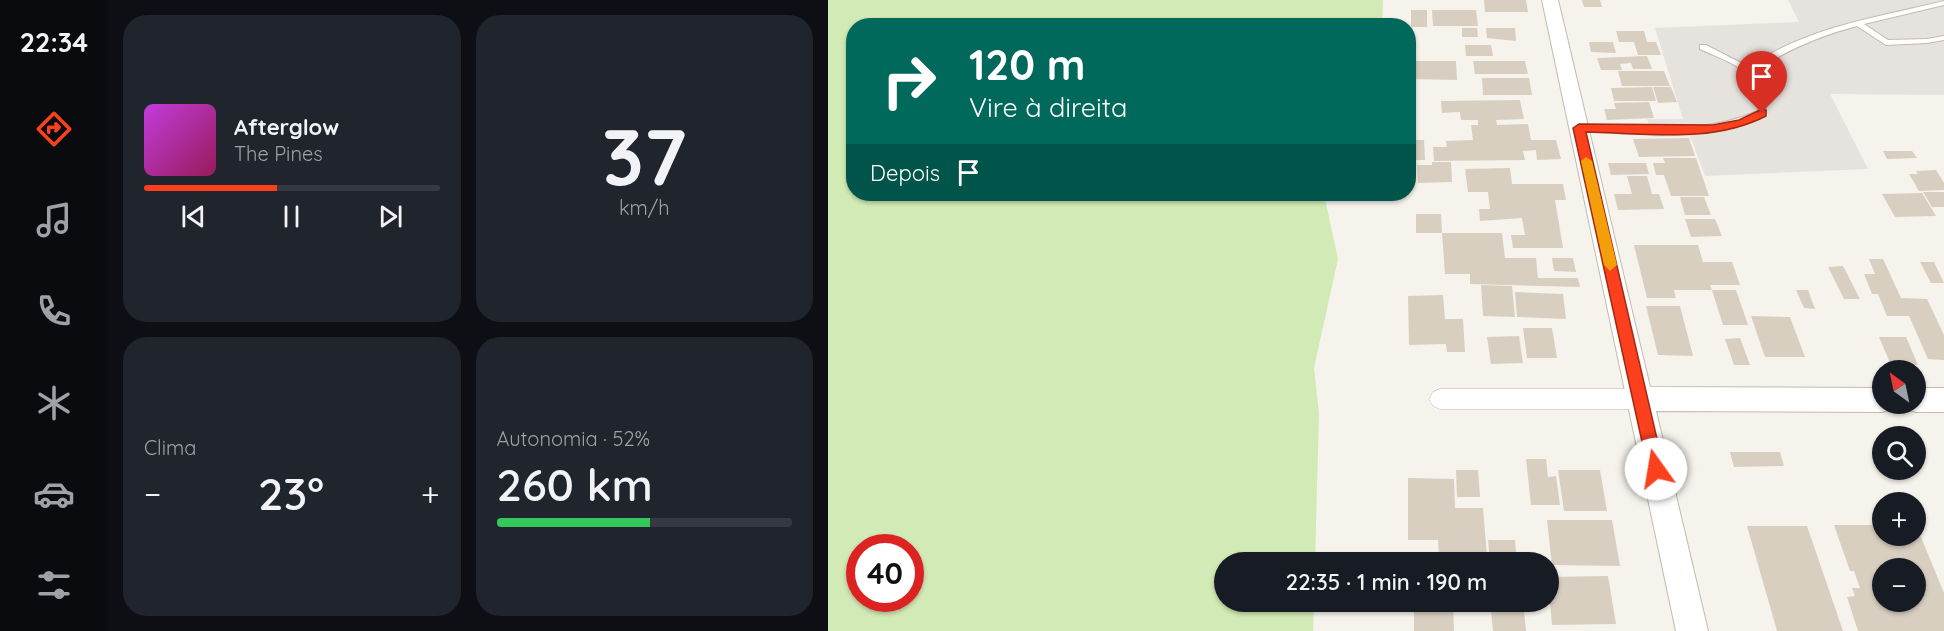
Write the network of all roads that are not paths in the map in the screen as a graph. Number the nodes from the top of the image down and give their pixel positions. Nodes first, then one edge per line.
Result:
1 (1550, 0) edge
2 (1944, 3) edge
3 (1857, 23) junction
4 (1944, 38) edge
5 (1703, 47) dead end
6 (1751, 70) junction
7 (1579, 128) junction
8 (1440, 399) dead end
9 (1640, 399) junction
10 (1872, 400) edge
11 (1926, 400) edge
12 (1944, 400) edge
13 (1692, 631) edge

1 - 7 street
2 - 3 lane
3 - 4 lane
3 - 6 lane
5 - 6 lane
6 - 7 lane
7 - 9 street
8 - 9 street
9 - 10 street
9 - 13 street
11 - 12 street

